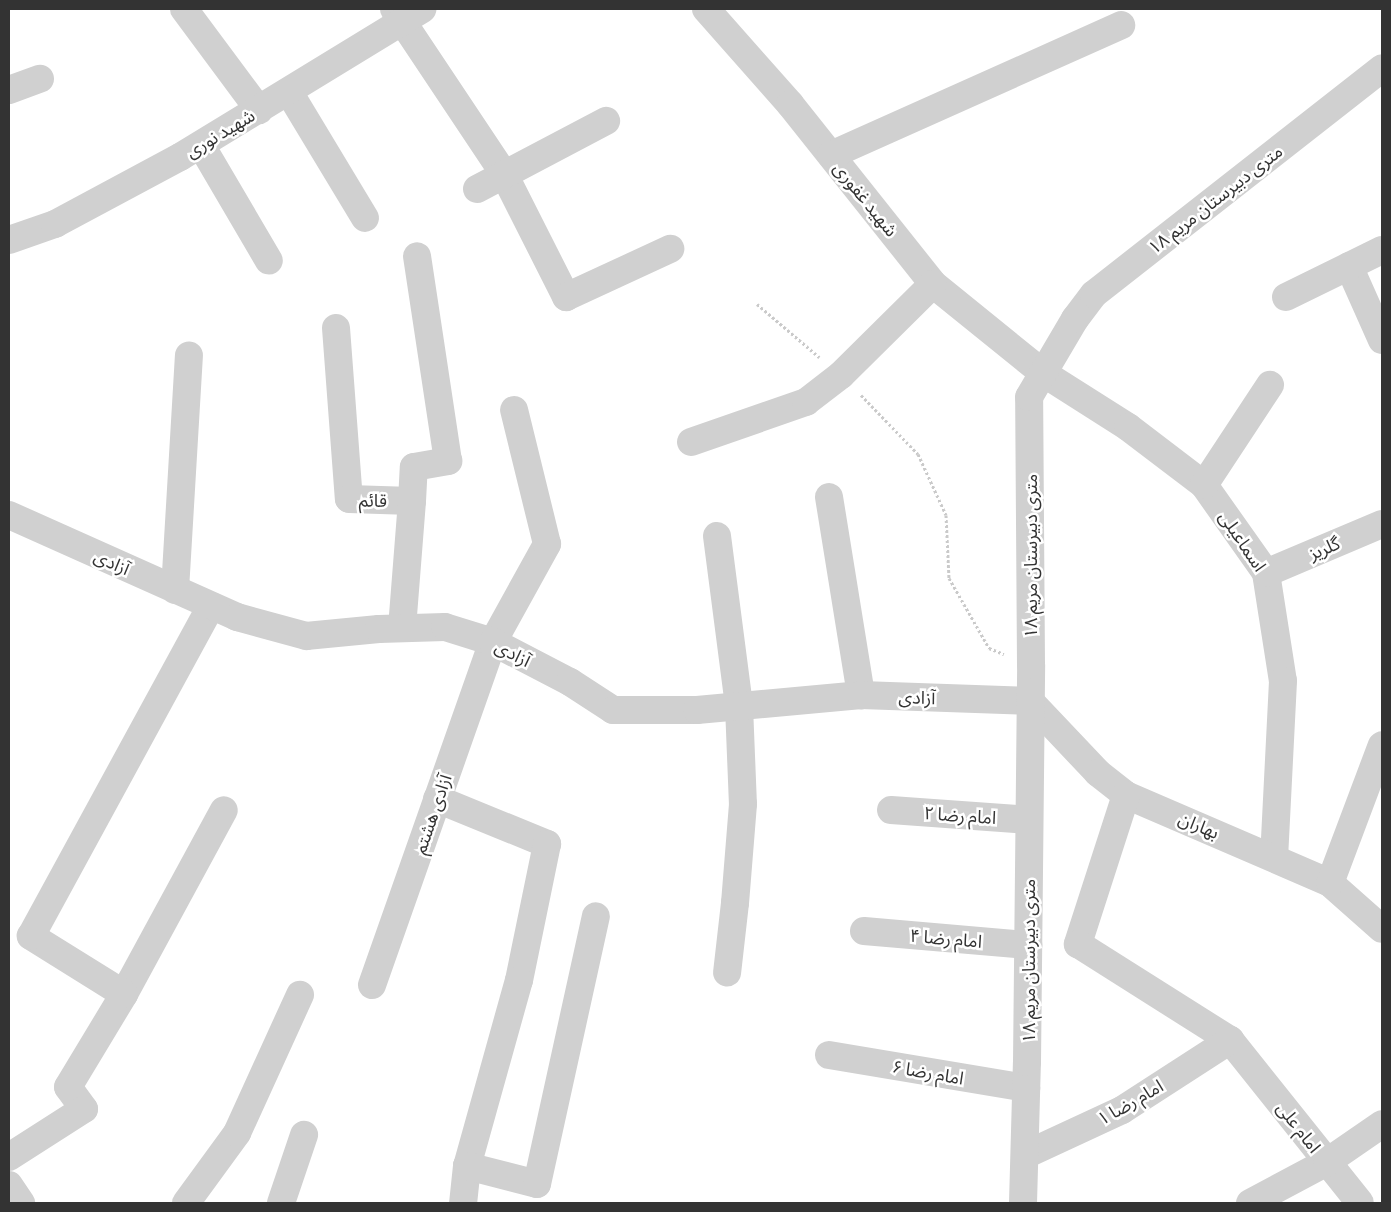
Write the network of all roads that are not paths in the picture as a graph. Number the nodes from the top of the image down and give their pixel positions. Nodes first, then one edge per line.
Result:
1 (184, 9) edge
2 (706, 9) edge
3 (406, 12) edge
4 (1121, 26) dead end
5 (1382, 68) edge
6 (40, 78) dead end
7 (9, 90) edge
8 (289, 92) junction
9 (259, 110) junction
10 (606, 121) dead end
11 (201, 145) junction
12 (831, 155) junction
13 (504, 174) junction
14 (477, 189) dead end
15 (365, 218) dead end
16 (9, 240) edge
17 (670, 249) dead end
18 (1382, 250) edge
19 (417, 256) dead end
20 (269, 261) dead end
21 (1349, 266) junction
22 (933, 284) junction
23 (1286, 297) dead end
24 (336, 328) dead end
25 (1382, 340) edge
26 (189, 355) dead end
27 (1043, 372) junction
28 (1270, 385) dead end
29 (514, 410) dead end
30 (691, 442) dead end
31 (1204, 485) junction
32 (829, 497) dead end
33 (412, 501) junction
34 (9, 515) edge
35 (1382, 524) edge
36 (717, 536) dead end
37 (1266, 573) junction
38 (175, 590) junction
39 (211, 606) junction
40 (402, 628) junction
41 (493, 642) junction
42 (861, 695) junction
43 (1030, 700) junction
44 (739, 706) junction
45 (1382, 744) edge
46 (1126, 795) junction
47 (437, 799) junction
48 (224, 810) dead end
49 (890, 810) dead end
50 (1029, 820) junction
51 (1274, 857) junction
52 (1330, 883) junction
53 (596, 916) dead end
54 (1382, 929) edge
55 (864, 931) dead end
56 (1028, 946) junction
57 (727, 973) dead end
58 (372, 985) dead end
59 (124, 994) junction
60 (300, 995) dead end
61 (1235, 1046) junction
62 (829, 1055) dead end
63 (1026, 1088) junction
64 (1382, 1124) edge
65 (304, 1135) dead end
66 (1024, 1155) junction
67 (9, 1157) edge
68 (1327, 1162) junction
69 (467, 1166) junction
70 (9, 1185) edge
71 (21, 1203) edge
72 (186, 1203) edge
73 (281, 1203) edge
74 (463, 1203) edge
75 (1023, 1203) edge
76 (1250, 1203) edge
77 (1360, 1203) edge

1 - 9 street
2 - 12 street, شهید غفوری
3 - 8 street, شهید نوری
3 - 13 street
4 - 12 street
5 - 27 street, ۱۸ متری دبیرستان مریم
6 - 7 street
8 - 9 street, شهید نوری
8 - 15 street
9 - 11 street, شهید نوری
10 - 13 street
11 - 16 street, شهید نوری
11 - 20 street
12 - 22 street, شهید غفوری
13 - 14 street
13 - 17 street
18 - 21 street
19 - 33 street
21 - 23 street
21 - 25 street
22 - 27 street, شهید غفوری
22 - 30 street
24 - 33 street, قائم
26 - 38 street
27 - 31 street, اسماعیلی
27 - 43 street, ۱۸ متری دبیرستان مریم
28 - 31 street
29 - 41 street, آزادی هشتم
31 - 37 street, اسماعیلی
32 - 42 street
33 - 40 street, قائم
34 - 38 street, آزادی
35 - 37 street, گلریز
36 - 44 street
37 - 51 street, اسماعیلی
38 - 39 street, آزادی
39 - 40 street, آزادی
39 - 59 street
40 - 41 street, آزادی
41 - 44 street, آزادی
41 - 47 street, آزادی هشتم
42 - 43 street, آزادی
42 - 44 street, آزادی
43 - 46 street, بهاران
43 - 50 street, ۱۸ متری دبیرستان مریم
44 - 57 street
45 - 52 street
46 - 51 street, بهاران
46 - 61 street, امام علی
47 - 58 street, آزادی هشتم
47 - 69 street
48 - 59 street
49 - 50 street, امام رضا ۲
50 - 56 street, ۱۸ متری دبیرستان مریم
51 - 52 street, بهاران
52 - 54 street, بهاران
53 - 69 street
55 - 56 street, امام رضا ۴
56 - 63 street, ۱۸ متری دبیرستان مریم
59 - 67 street
60 - 72 street
61 - 66 street, امام رضا ۱
61 - 68 street, امام علی
62 - 63 street, امام رضا ۶
63 - 66 street, ۱۸ متری دبیرستان مریم
64 - 68 street
65 - 73 street
66 - 75 street, ۱۸ متری دبیرستان مریم
68 - 76 street
68 - 77 street, امام علی
69 - 74 street
70 - 71 street

